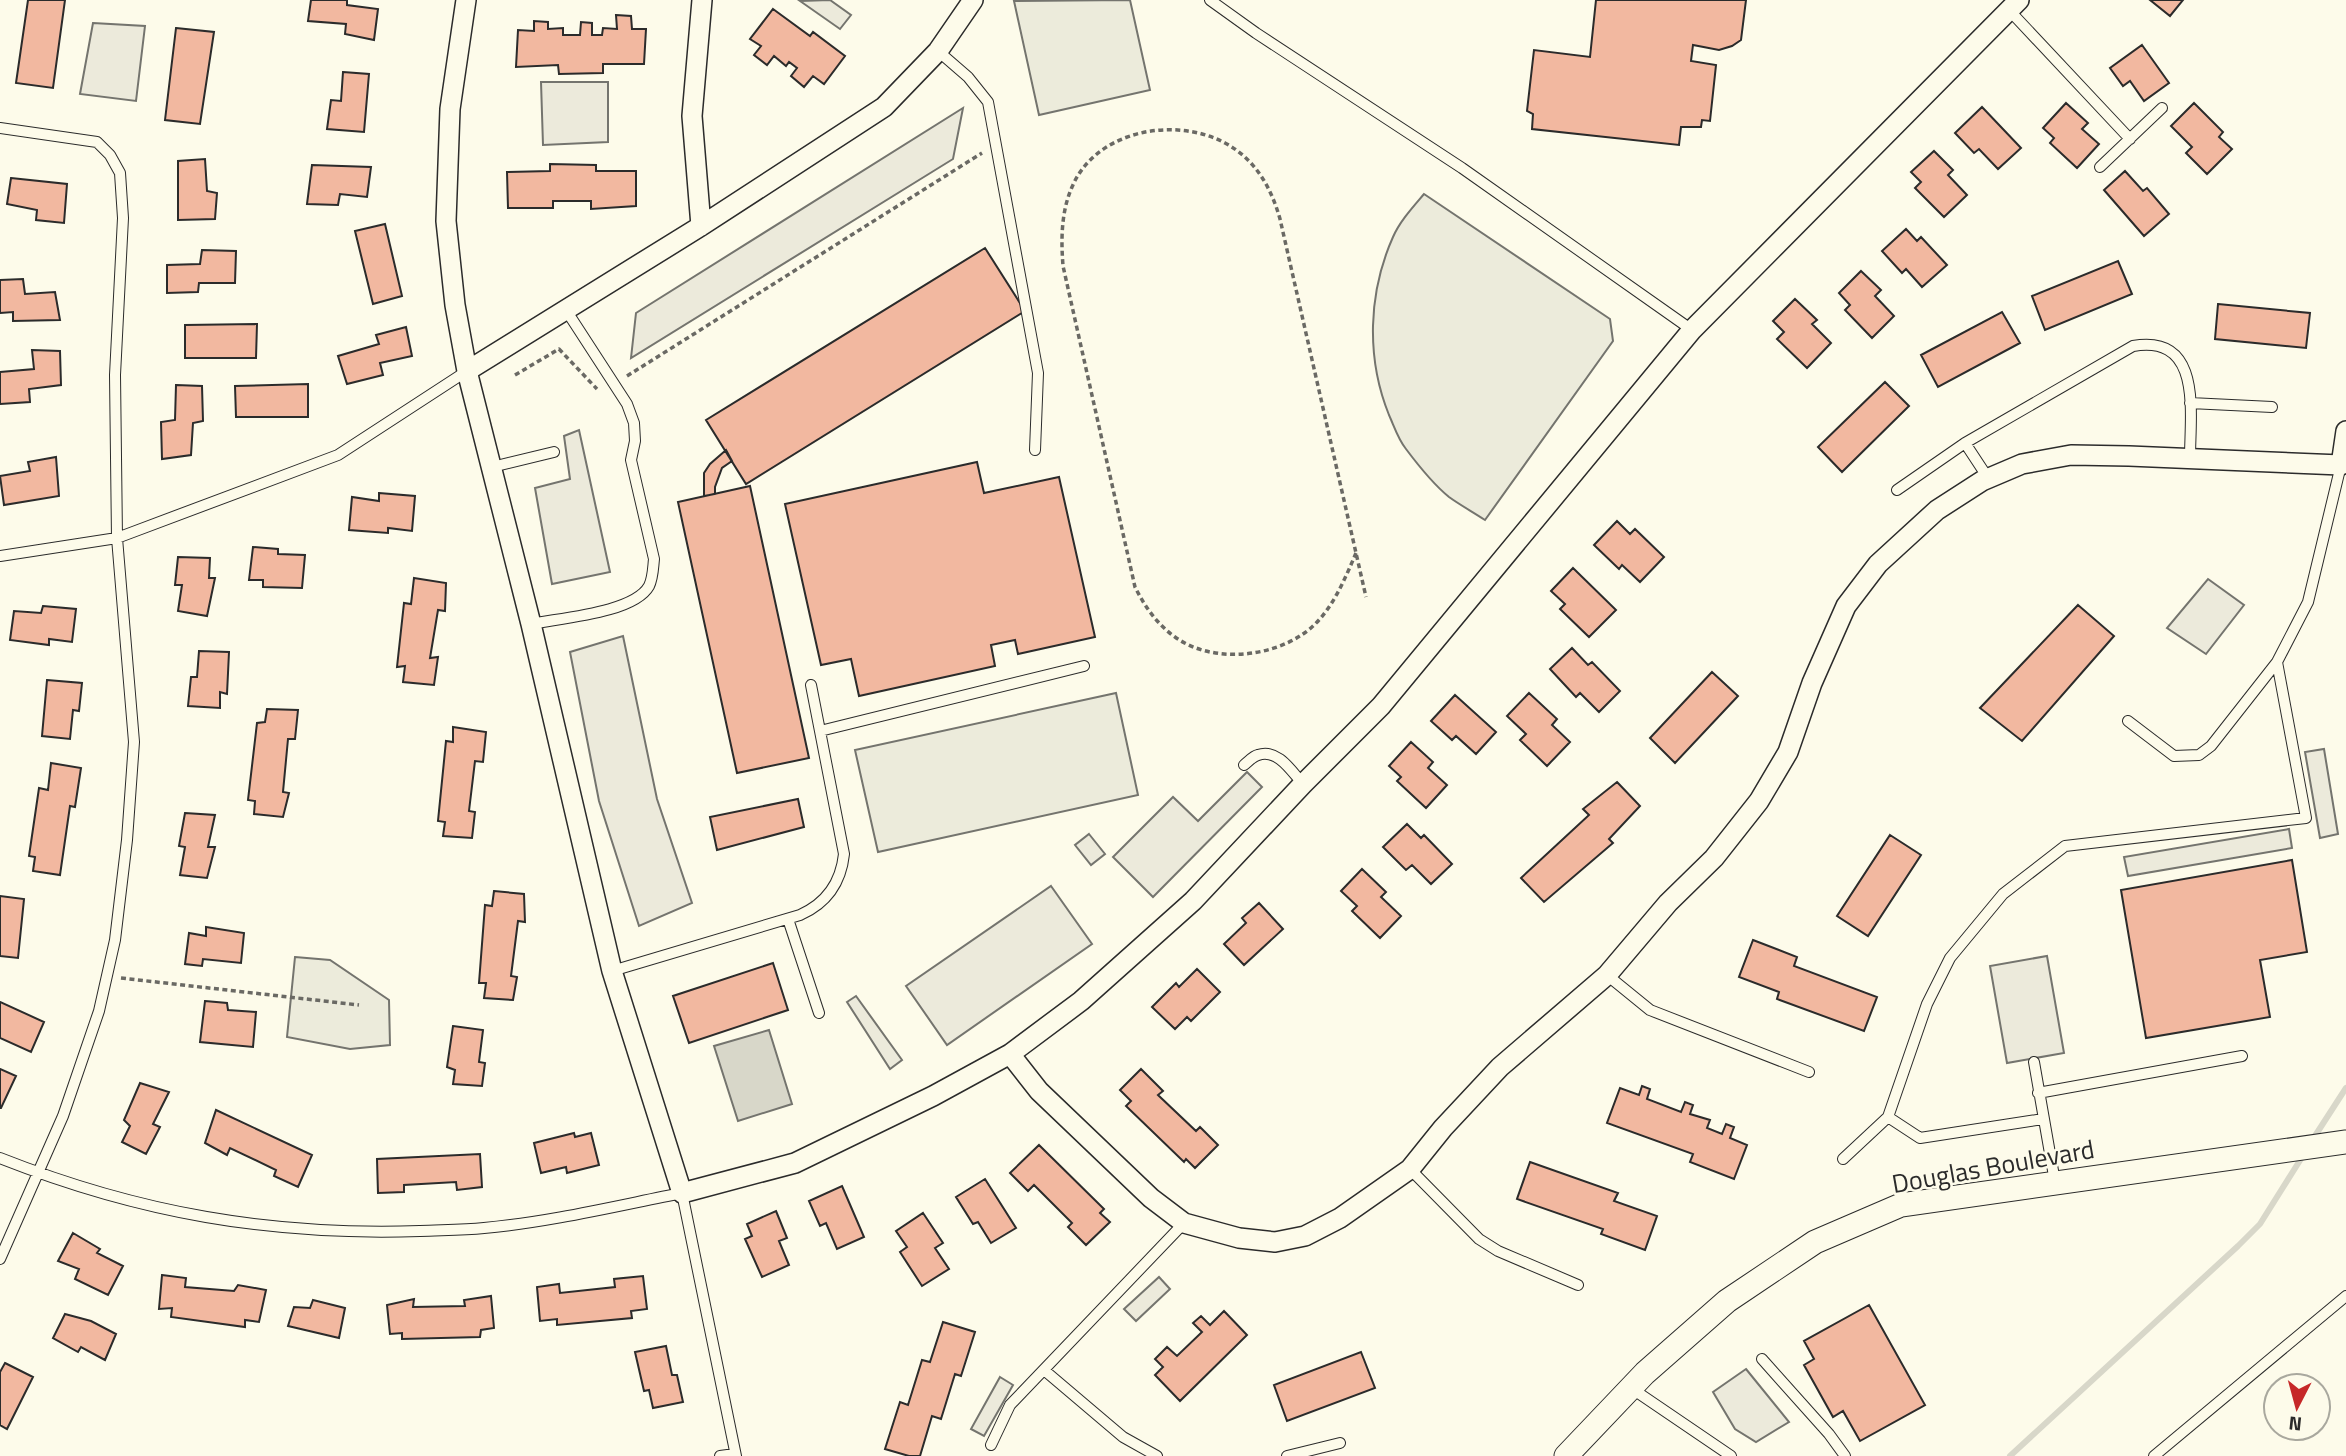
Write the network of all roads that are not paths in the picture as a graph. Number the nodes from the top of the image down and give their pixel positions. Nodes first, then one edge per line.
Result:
1 (466, 0) edge
2 (702, 0) edge
3 (973, 0) edge
4 (1210, 0) edge
5 (2014, 5) edge
6 (938, 51) junction
7 (2162, 108) dead end
8 (0, 128) edge
9 (2130, 139) junction
10 (2100, 167) dead end
11 (701, 226) junction
12 (566, 310) junction
13 (1692, 330) junction
14 (467, 371) junction
15 (2190, 403) junction
16 (2272, 407) dead end
17 (2346, 431) edge
18 (1965, 443) junction
19 (1035, 450) dead end
20 (554, 452) dead end
21 (2189, 458) junction
22 (2341, 465) junction
23 (492, 467) junction
24 (1988, 478) junction
25 (1897, 490) dead end
26 (117, 538) junction
27 (0, 556) edge
28 (531, 624) junction
29 (2277, 662) junction
30 (1084, 666) dead end
31 (811, 685) dead end
32 (2128, 721) dead end
33 (820, 731) junction
34 (1244, 765) dead end
35 (1303, 784) junction
36 (788, 919) junction
37 (612, 971) junction
38 (1607, 975) junction
39 (819, 1013) dead end
40 (1010, 1054) junction
41 (2242, 1056) dead end
42 (2034, 1062) dead end
43 (1809, 1072) dead end
44 (2038, 1093) junction
45 (1888, 1117) junction
46 (2043, 1119) junction
47 (2346, 1142) edge
48 (0, 1158) edge
49 (1843, 1159) dead end
50 (1410, 1169) junction
51 (37, 1173) junction
52 (2055, 1182) junction
53 (682, 1193) junction
54 (1184, 1223) junction
55 (0, 1259) edge
56 (1578, 1285) dead end
57 (2346, 1296) edge
58 (1762, 1359) dead end
59 (1044, 1370) junction
60 (1631, 1388) junction
61 (1340, 1443) dead end
62 (991, 1445) dead end
63 (736, 1455) edge
64 (720, 1456) edge
65 (1157, 1456) edge
66 (1287, 1456) edge
67 (1566, 1456) edge
68 (1731, 1456) edge
69 (1845, 1456) edge
70 (2154, 1456) edge

1 - 14 street
2 - 11 street
3 - 6 street
4 - 13 lane
5 - 9 lane
5 - 13 street
6 - 11 street
6 - 19 lane
7 - 9 lane
8 - 26 lane
9 - 10 lane
11 - 12 street
12 - 14 street
12 - 28 lane
13 - 35 street
14 - 23 street
14 - 26 lane
15 - 16 lane
15 - 18 lane
15 - 21 lane
17 - 22 street
18 - 24 lane
18 - 25 lane
20 - 23 lane
21 - 22 street
21 - 24 street
22 - 29 lane
23 - 28 street
24 - 38 street
26 - 27 lane
26 - 51 lane
28 - 37 street
29 - 32 lane
29 - 45 lane
30 - 33 lane
31 - 33 lane
33 - 36 lane
34 - 35 lane
35 - 40 street
36 - 37 lane
36 - 39 lane
37 - 53 street
38 - 43 lane
38 - 50 street
40 - 53 street
40 - 54 street
41 - 44 lane
42 - 44 lane
44 - 46 lane
45 - 46 lane
45 - 49 lane
46 - 52 lane
47 - 52 street, Douglas Boulevard
48 - 51 lane
50 - 54 street
50 - 56 lane
51 - 53 lane
51 - 55 lane
52 - 60 street, Douglas Boulevard
53 - 63 lane
54 - 59 lane
57 - 70 lane
58 - 69 lane
59 - 62 lane
59 - 65 lane
60 - 67 street, Douglas Boulevard
60 - 68 lane
61 - 66 lane
63 - 64 lane

